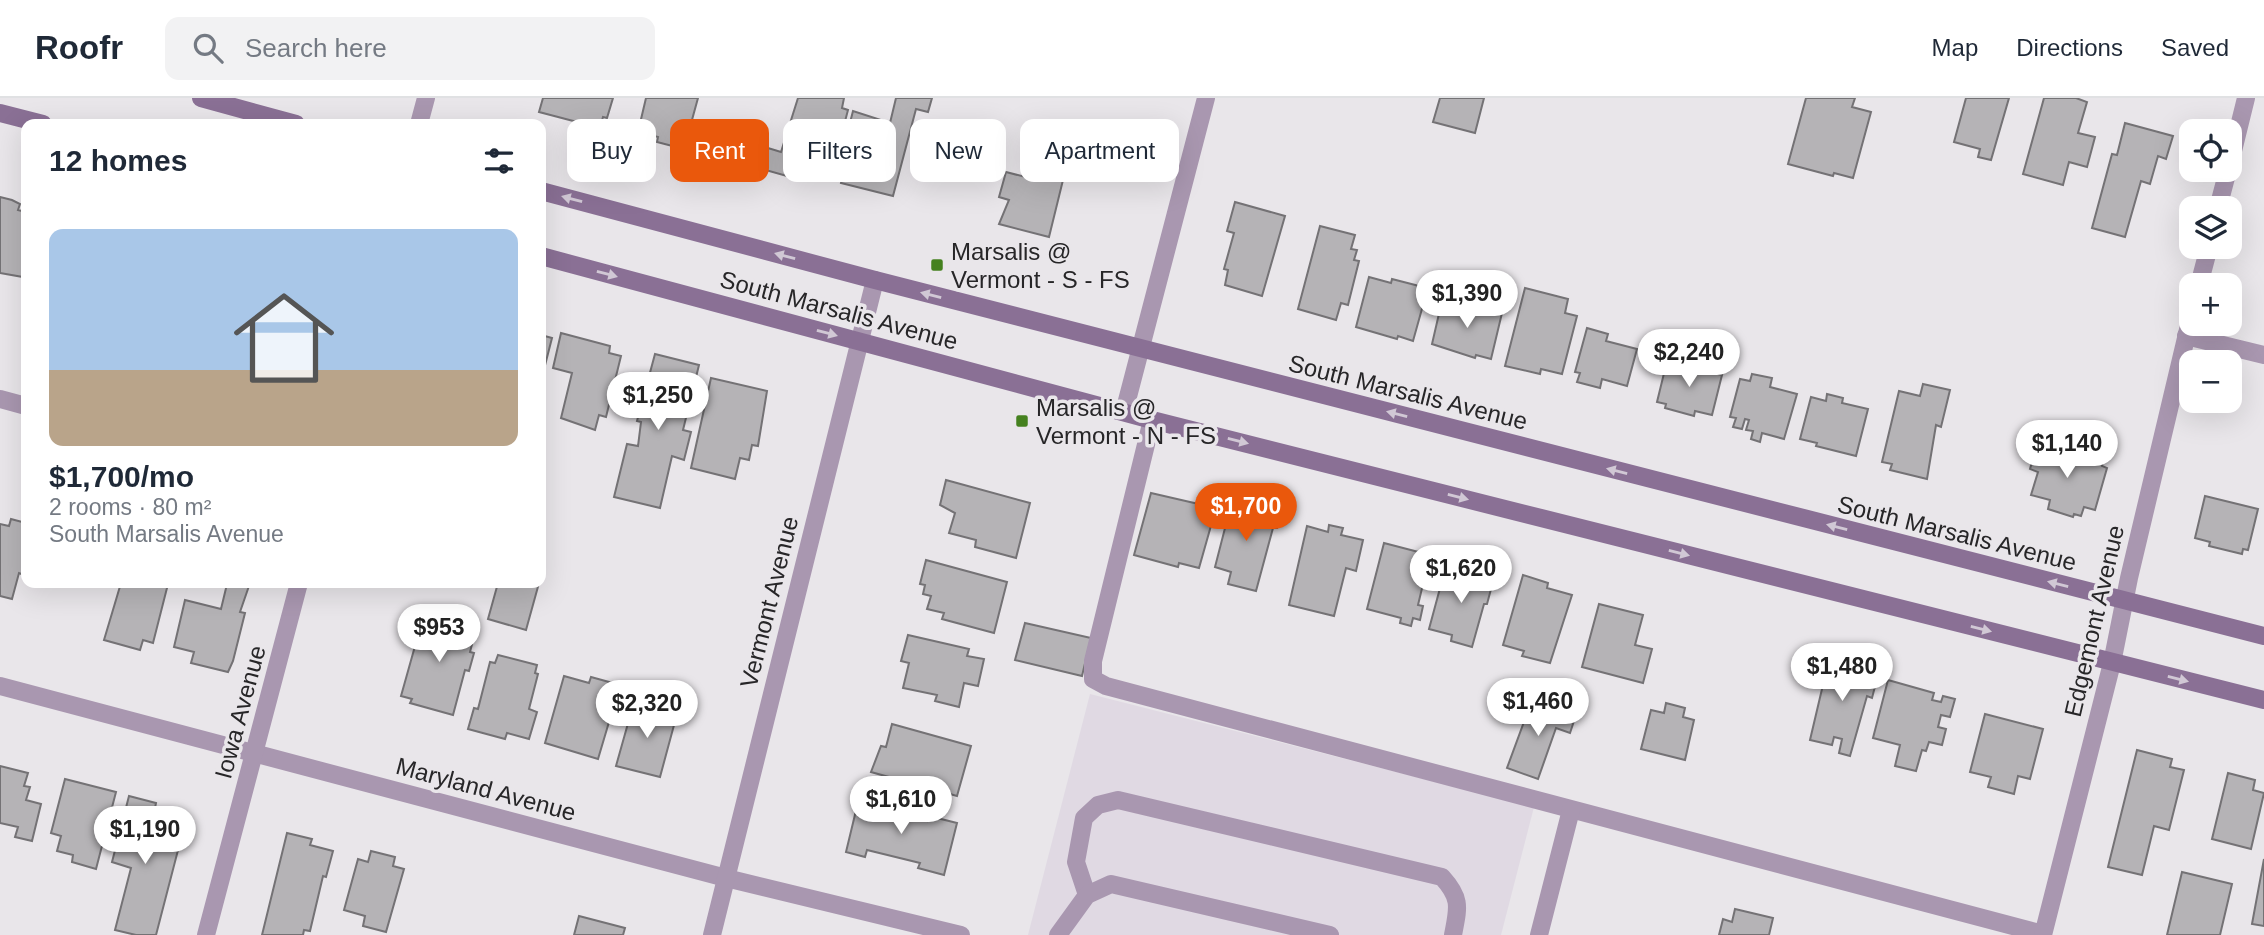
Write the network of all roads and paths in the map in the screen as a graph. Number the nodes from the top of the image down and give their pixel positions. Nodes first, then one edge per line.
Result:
1 (201, 98) edge
2 (426, 98) edge
3 (1206, 98) edge
4 (2246, 98) edge
5 (0, 113) edge
6 (23, 119) edge
7 (278, 119) edge
8 (420, 119) edge
9 (2241, 119) edge
10 (546, 192) edge
11 (546, 257) edge
12 (875, 280) junction
13 (2186, 336) joint
14 (859, 341) junction
15 (1140, 348) junction
16 (2264, 355) edge
17 (0, 399) edge
18 (21, 405) edge
19 (1124, 412) junction
20 (1153, 420) junction
21 (298, 588) edge
22 (2124, 601) junction
23 (2264, 636) edge
24 (2112, 663) junction
25 (0, 686) edge
26 (2264, 700) edge
27 (255, 753) junction
28 (1571, 810) junction
29 (726, 878) junction
30 (1087, 895) junction
31 (206, 935) edge
32 (712, 935) edge
33 (961, 935) edge
34 (1058, 935) edge
35 (1330, 935) edge
36 (1453, 935) edge
37 (1539, 935) edge
38 (2043, 935) edge

1 - 7 main road
2 - 8 street
3 - 15 street
4 - 9 street
5 - 6 main road
12 -> 10 main road, South Marsalis Avenue
11 -> 14 main road, South Marsalis Avenue
12 - 14 street, Vermont Avenue
15 -> 12 main road, South Marsalis Avenue
13 - 16 street
13 - 22 street, Edgemont Avenue
14 - 19 main road, South Marsalis Avenue
14 - 29 street, Vermont Avenue
15 - 19 street
22 -> 15 main road, South Marsalis Avenue
17 - 18 street
19 - 20 main road, South Marsalis Avenue
20 -> 24 main road, South Marsalis Avenue
20 - 28 street
21 - 27 street, Iowa Avenue
22 - 23 main road, South Marsalis Avenue
22 - 24 street, Edgemont Avenue
24 -> 26 main road, South Marsalis Avenue
24 - 38 street, Edgemont Avenue
25 - 27 street, Maryland Avenue
27 - 29 street, Maryland Avenue
27 - 31 street, Iowa Avenue
28 - 37 street
28 - 38 street
29 - 32 street, Vermont Avenue
29 - 33 street, Maryland Avenue
30 - 34 street
30 - 35 street
30 - 36 street

